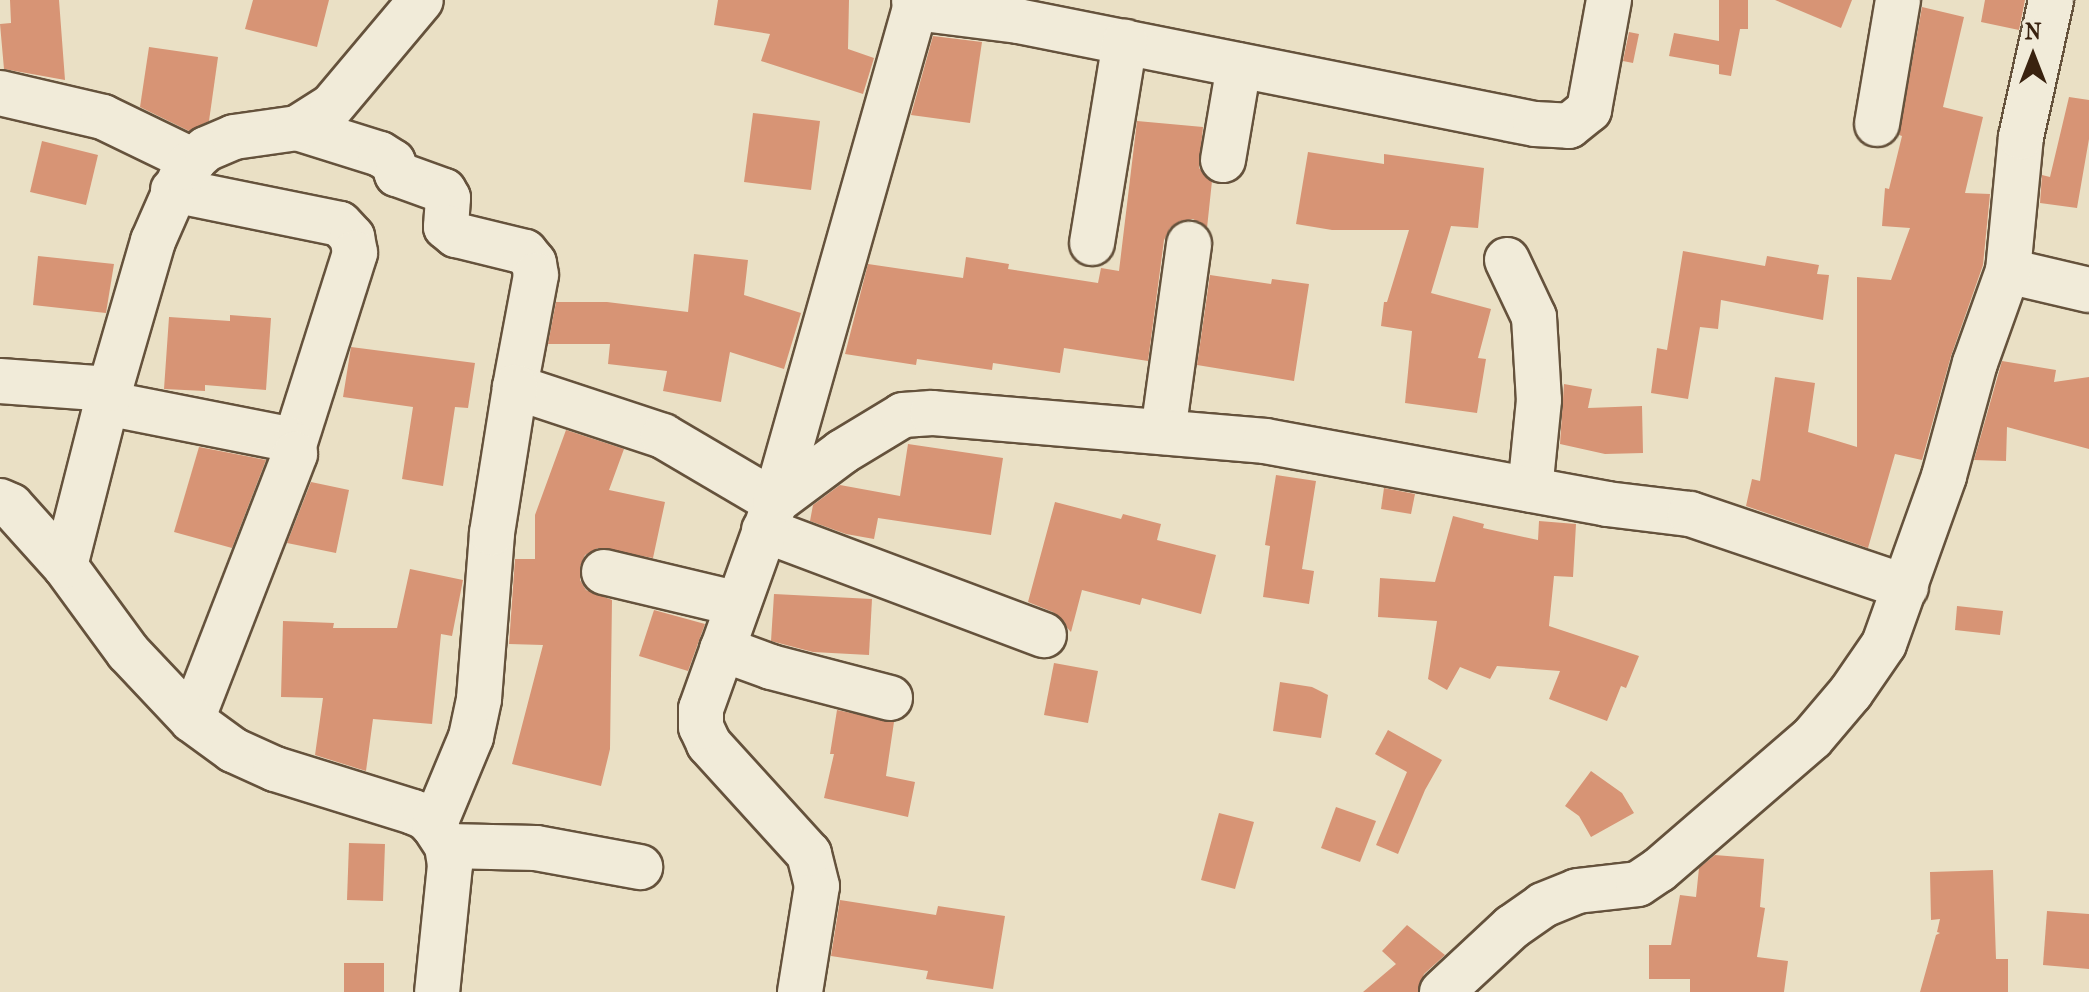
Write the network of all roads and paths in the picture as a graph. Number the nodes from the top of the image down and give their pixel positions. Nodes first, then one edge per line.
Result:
1 (421, 0) edge
2 (1609, 0) edge
3 (1898, 0) edge
4 (2051, 0) edge
5 (914, 4) edge
6 (1125, 42) junction
7 (1239, 65) junction
8 (0, 93) edge
9 (1877, 124) dead end
10 (297, 128) junction
11 (1223, 160) dead end
12 (183, 176) junction
13 (1092, 243) dead end
14 (1189, 244) dead end
15 (1507, 260) dead end
16 (2008, 271) junction
17 (2089, 290) edge
18 (0, 381) edge
19 (515, 387) junction
20 (108, 396) junction
21 (1163, 432) junction
22 (294, 445) junction
23 (1530, 490) junction
24 (0, 501) edge
25 (770, 516) junction
26 (65, 566) junction
27 (604, 572) dead end
28 (1906, 587) junction
29 (738, 604) junction
30 (1044, 635) dead end
31 (722, 649) junction
32 (890, 698) dead end
33 (192, 720) junction
34 (440, 836) junction
35 (640, 867) dead end
36 (437, 992) edge
37 (800, 992) edge
38 (1442, 992) edge

1 - 10 street
2 - 7 street
3 - 9 street
4 - 16 street
5 - 6 street
5 - 25 street
6 - 7 street
6 - 13 street
7 - 11 street
8 - 12 street
10 - 12 street
10 - 19 street
12 - 20 street
12 - 22 street
14 - 21 street
15 - 23 street
16 - 17 street
16 - 28 street
18 - 20 street
19 - 25 street
19 - 34 street
20 - 22 street
20 - 26 street
21 - 23 street
21 - 25 street
22 - 33 street
23 - 28 street
24 - 26 street
25 - 29 street
25 - 30 street
26 - 33 street
27 - 29 street
28 - 38 street
29 - 31 street
31 - 32 street
31 - 37 street
33 - 34 street
34 - 35 street
34 - 36 street

